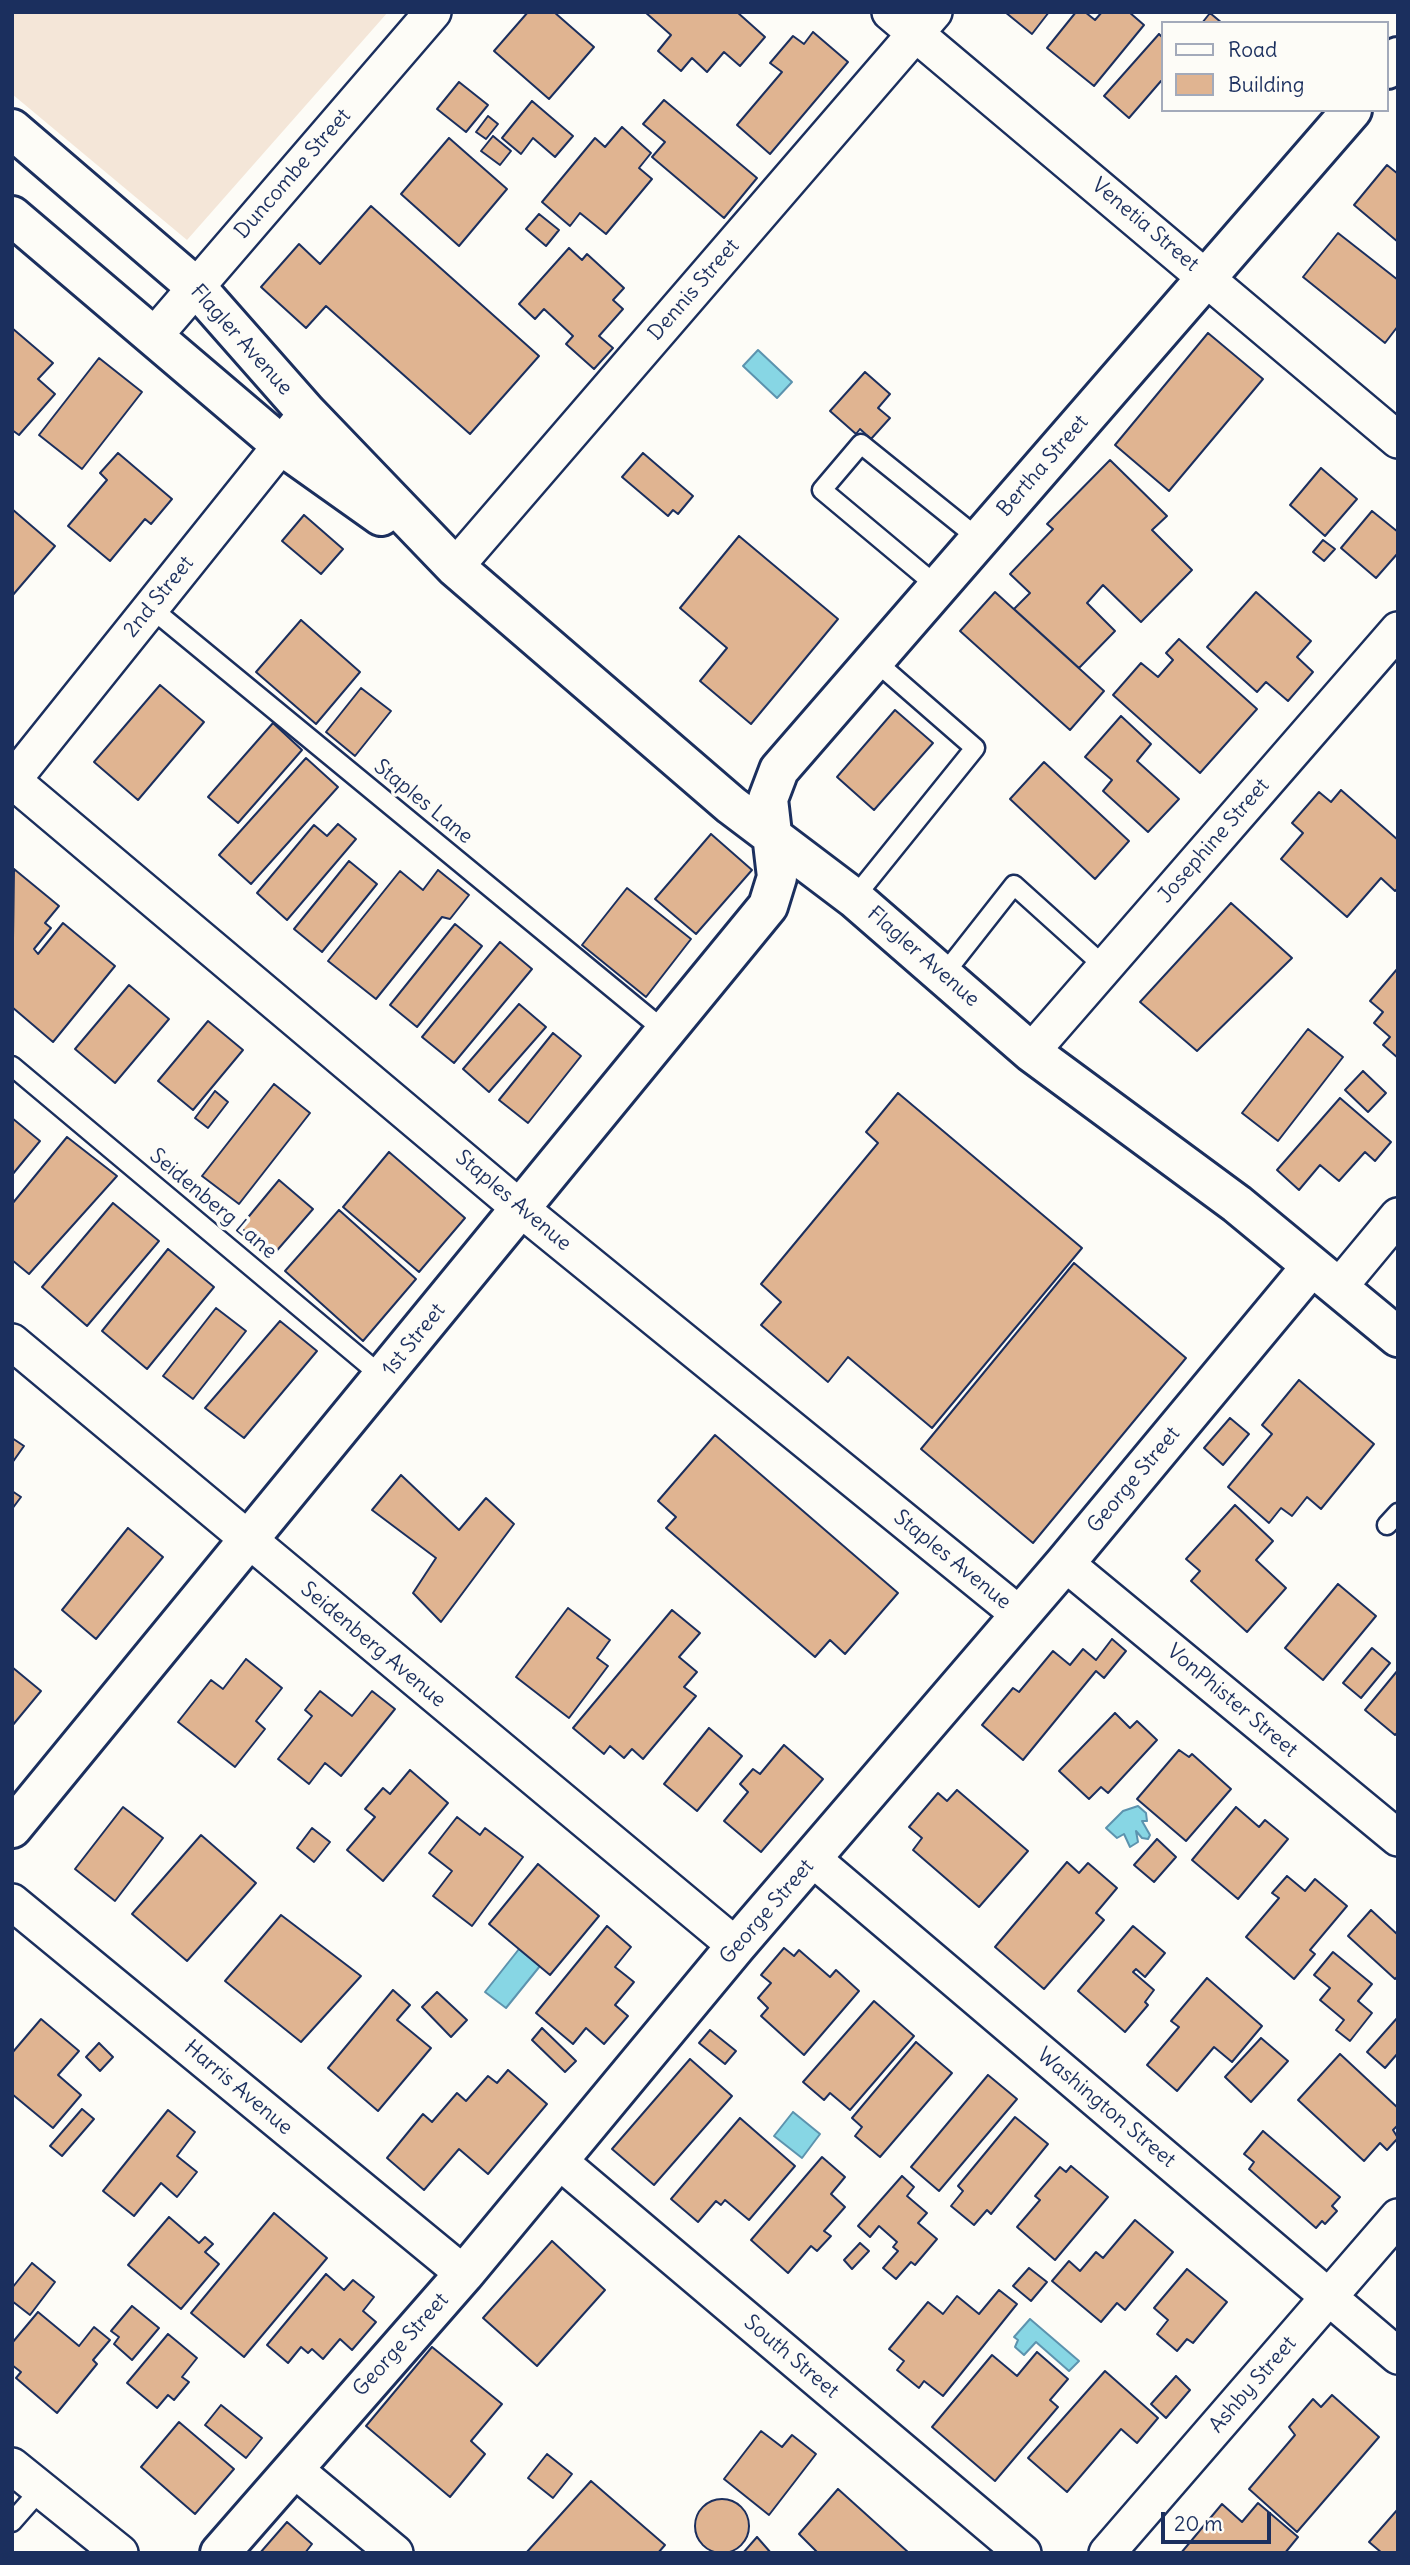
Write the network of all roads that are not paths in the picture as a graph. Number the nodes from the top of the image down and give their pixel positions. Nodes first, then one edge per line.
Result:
1 (433, 12) edge
2 (913, 19) edge
3 (1350, 112) edge
4 (12, 129) edge
5 (12, 216) edge
6 (1208, 277) junction
7 (196, 287) junction
8 (154, 336) junction
9 (307, 413) junction
10 (1398, 440) edge
11 (281, 445) junction
12 (979, 539) junction
13 (455, 567) junction
14 (938, 587) junction
15 (150, 608) junction
16 (1398, 630) edge
17 (874, 660) junction
18 (12, 780) edge
19 (772, 836) junction
20 (855, 898) junction
21 (1105, 967) junction
22 (944, 974) junction
23 (666, 1031) junction
24 (1031, 1052) junction
25 (12, 1066) edge
26 (521, 1209) junction
27 (1398, 1216) edge
28 (1325, 1277) junction
29 (1398, 1337) edge
30 (12, 1342) edge
31 (384, 1378) junction
32 (249, 1542) junction
33 (1065, 1563) junction
34 (1020, 1615) junction
35 (12, 1828) edge
36 (1398, 1838) edge
37 (813, 1859) junction
38 (12, 1902) edge
39 (736, 1946) junction
40 (558, 2160) junction
41 (1398, 2217) edge
42 (464, 2274) junction
43 (1329, 2298) junction
44 (1398, 2356) edge
45 (12, 2466) edge
46 (295, 2469) junction
47 (41, 2489) junction
48 (12, 2522) edge
49 (120, 2553) edge
50 (220, 2553) edge
51 (395, 2553) edge
52 (1023, 2553) edge
53 (1107, 2553) edge

1 - 7 street, Duncombe Street
2 - 6 street, Venetia Street
2 - 13 street, Dennis Street
3 - 6 main road, Bertha Street
4 - 7 main road, Flagler Avenue
5 - 8 main road, Flagler Avenue
6 - 10 street, Venetia Street
6 - 12 main road, Bertha Street
7 - 8 street, Duncombe Street
7 - 9 main road, Flagler Avenue
8 - 11 main road, Flagler Avenue
9 - 11 street, 2nd Street
9 - 13 main road, Flagler Avenue
11 - 13 main road, Flagler Avenue
11 - 15 street, 2nd Street
12 - 14 main road, Bertha Street
12 - 14 lane
13 - 19 main road, Flagler Avenue
14 - 17 main road, Bertha Street
15 - 18 street, 2nd Street
15 - 23 lane, Staples Lane
16 - 21 street, Josephine Street
17 - 19 main road, Bertha Street
17 - 20 lane
18 - 26 street, Staples Avenue
19 - 20 main road, Flagler Avenue
19 - 23 main road, 1st Street
20 - 22 main road, Flagler Avenue
21 - 22 lane
21 - 24 street, Josephine Street
22 - 24 main road, Flagler Avenue
23 - 26 main road, 1st Street
24 - 28 main road, Flagler Avenue
25 - 31 lane, Seidenberg Lane
26 - 31 main road, 1st Street
26 - 34 street, Staples Avenue
27 - 28 street, George Street
28 - 29 main road, Flagler Avenue
28 - 33 main road, George Street
30 - 32 street, Seidenberg Avenue
31 - 32 main road, 1st Street
32 - 35 main road, 1st Street
32 - 39 street, Seidenberg Avenue
33 - 34 main road, George Street
33 - 36 street, VonPhister Street
34 - 37 main road, George Street
37 - 39 main road, George Street
37 - 43 street, Washington Street
38 - 42 street, Harris Avenue
39 - 40 main road, George Street
40 - 42 main road, George Street
40 - 52 street, South Street
41 - 43 street, Ashby Street
42 - 46 main road, George Street
43 - 44 street, Washington Street
43 - 53 street, Ashby Street
45 - 47 street
46 - 50 main road, George Street
46 - 51 street
47 - 48 lane
47 - 49 street

